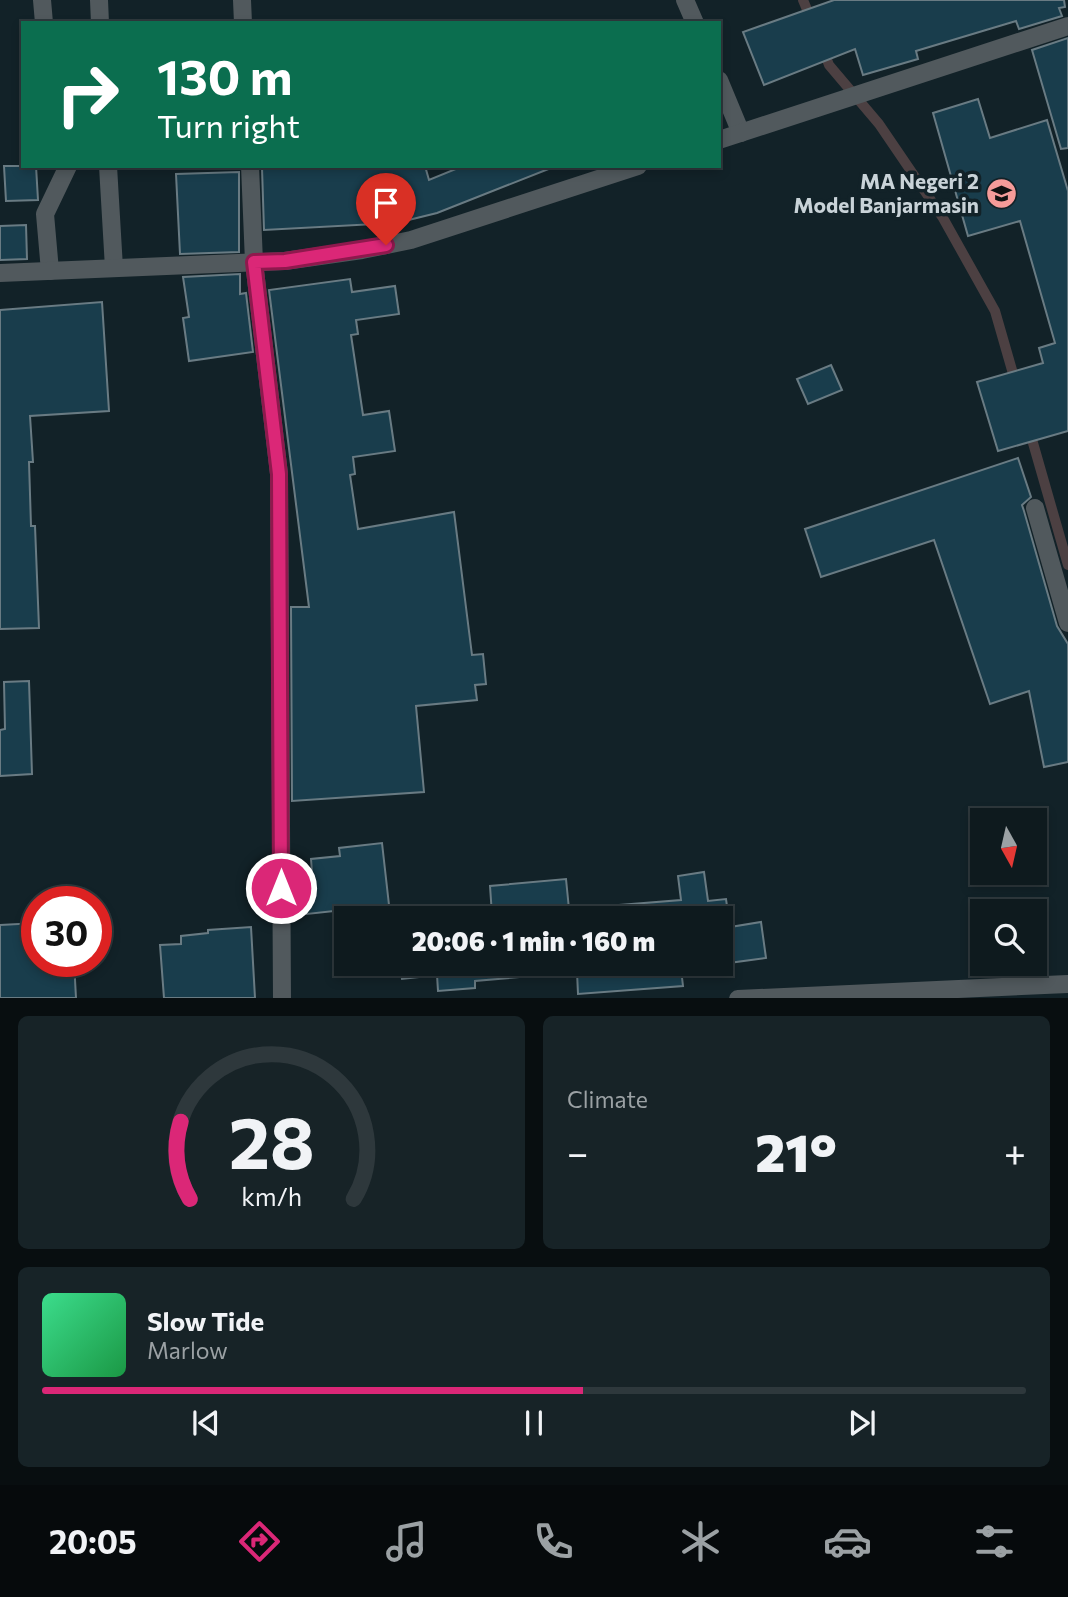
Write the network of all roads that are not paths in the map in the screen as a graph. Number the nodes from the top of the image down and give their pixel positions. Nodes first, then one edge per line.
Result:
1 (42, 0) edge
2 (99, 0) edge
3 (242, 0) edge
4 (685, 0) edge
5 (44, 21) edge
6 (100, 21) edge
7 (243, 21) edge
8 (694, 21) edge
9 (1068, 26) edge
10 (721, 85) edge
11 (741, 133) junction
12 (721, 139) edge
13 (67, 168) edge
14 (108, 168) edge
15 (250, 168) edge
16 (632, 168) edge
17 (254, 262) junction
18 (114, 268) junction
19 (50, 271) junction
20 (0, 273) edge
21 (1035, 508) dead end
22 (1063, 589) edge
23 (1068, 623) edge
24 (1068, 984) edge
25 (282, 998) edge
26 (760, 998) edge

1 - 5 street
2 - 6 street
3 - 7 street
4 - 8 street
9 - 11 street
10 - 11 street
11 - 12 street
13 - 19 street
14 - 18 street
15 - 17 street
16 - 17 street
17 - 18 street
17 - 25 street
18 - 19 street
19 - 20 street
21 - 22 street
22 - 23 street
24 - 26 street

